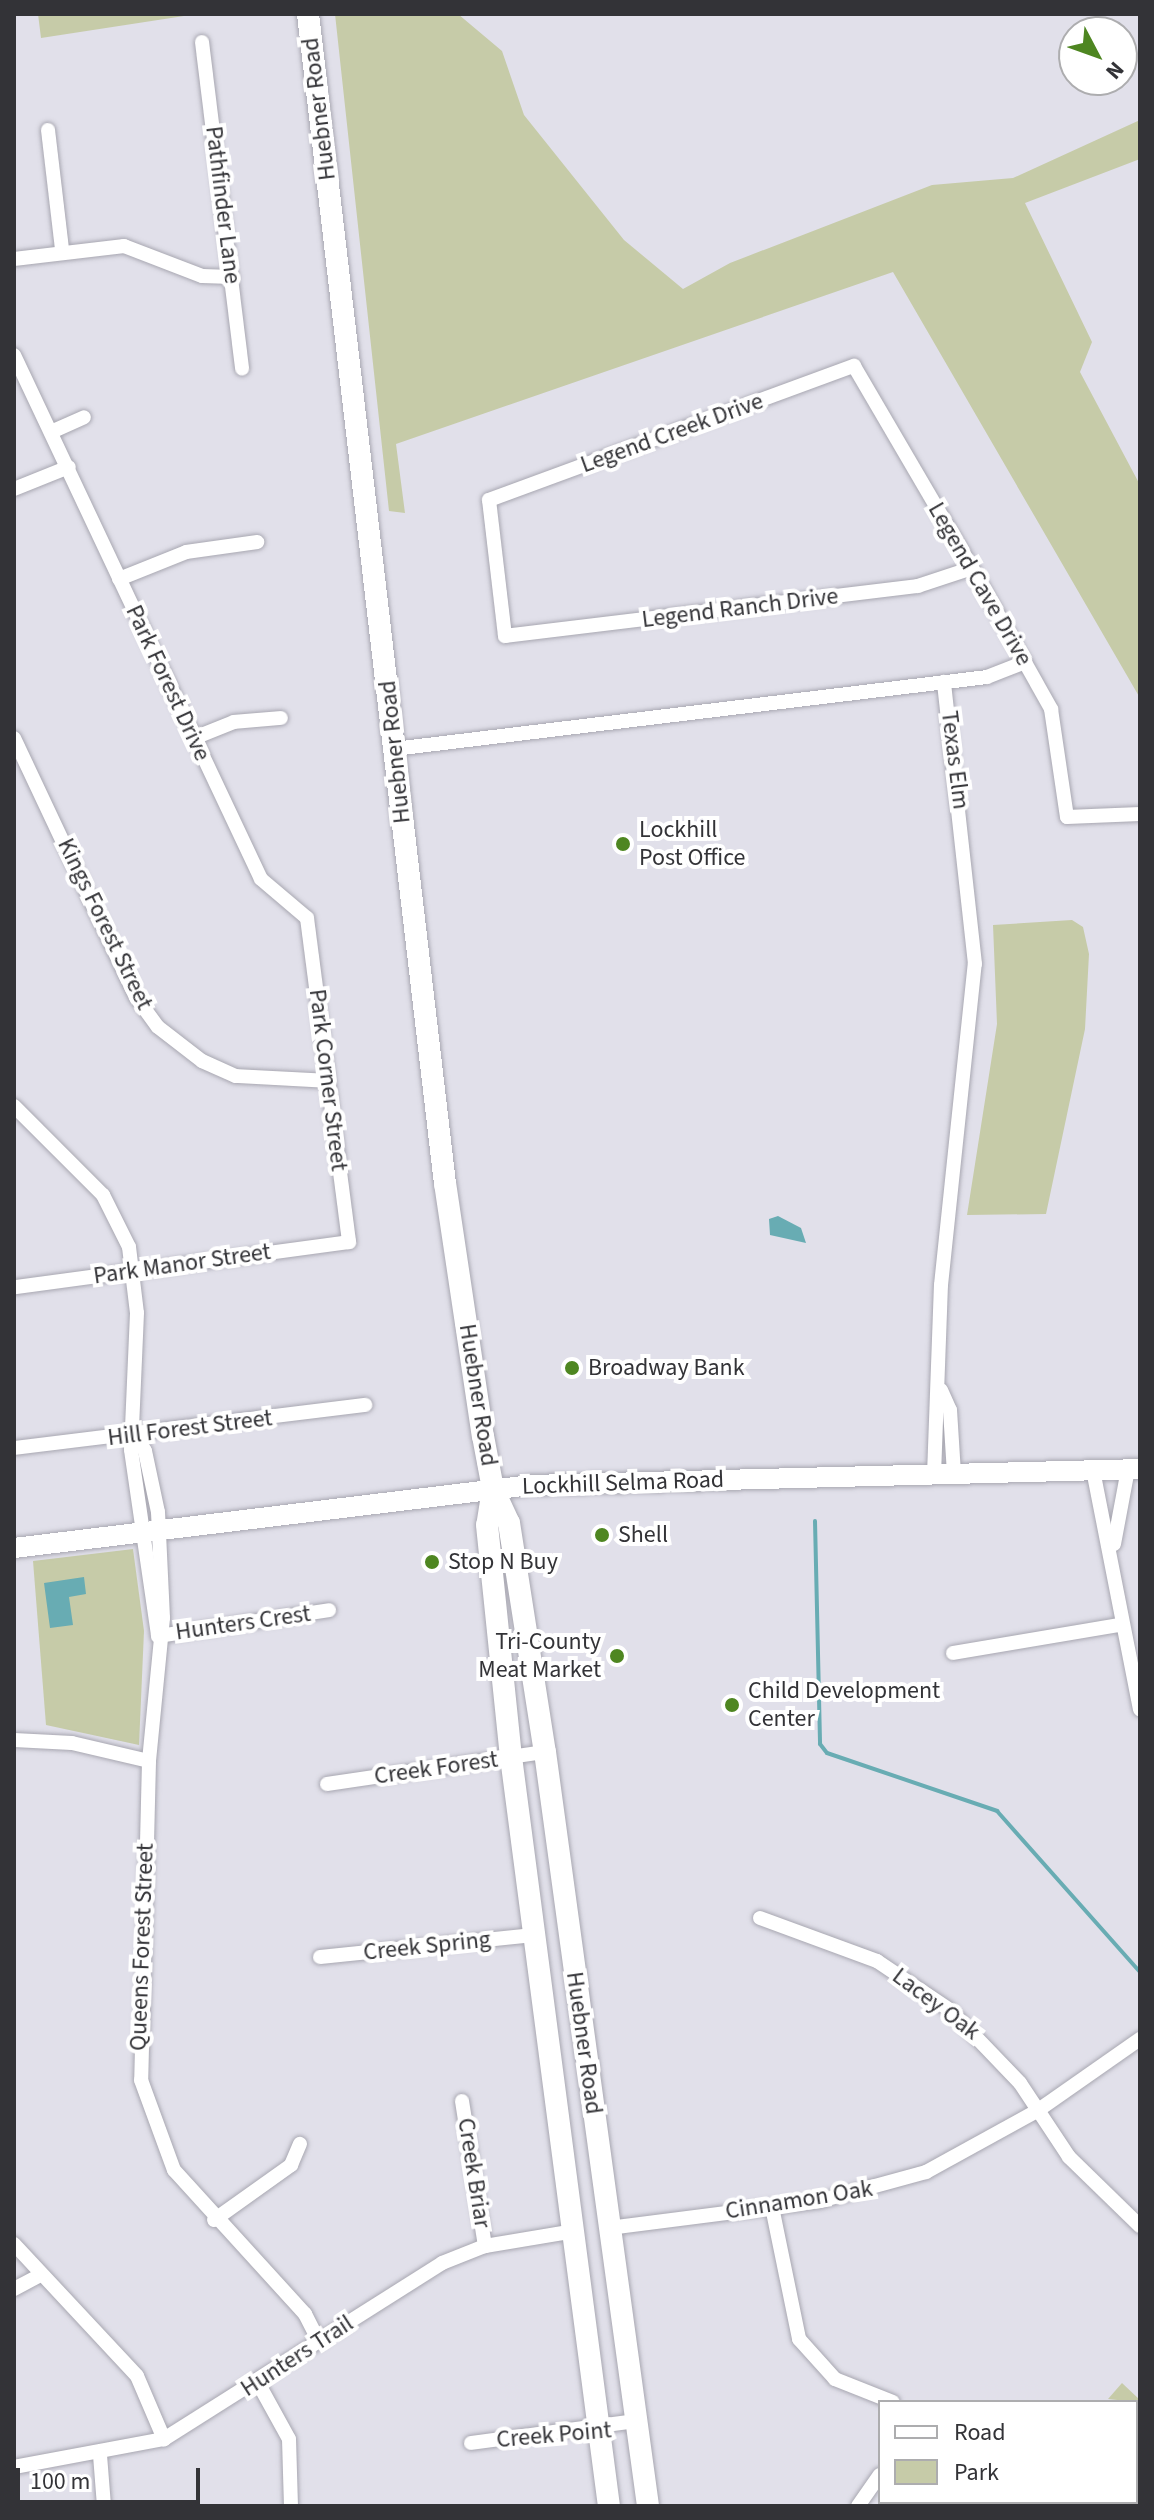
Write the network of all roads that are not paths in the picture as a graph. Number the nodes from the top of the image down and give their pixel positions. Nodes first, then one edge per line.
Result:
1 (308, 14) edge
2 (202, 42) dead end
3 (48, 130) dead end
4 (62, 250) junction
5 (14, 259) edge
6 (232, 277) junction
7 (14, 355) edge
8 (854, 366) joint
9 (242, 369) dead end
10 (84, 417) dead end
11 (51, 432) junction
12 (69, 467) junction
13 (14, 489) edge
14 (257, 542) dead end
15 (972, 568) junction
16 (119, 579) junction
17 (505, 636) joint
18 (1025, 662) junction
19 (944, 682) junction
20 (281, 718) dead end
21 (14, 738) edge
22 (194, 738) junction
23 (394, 749) junction
24 (1140, 814) edge
25 (307, 918) joint
26 (328, 1081) junction
27 (14, 1106) edge
28 (349, 1242) joint
29 (132, 1270) junction
30 (14, 1287) edge
31 (365, 1405) dead end
32 (134, 1435) junction
33 (14, 1448) edge
34 (1134, 1469) edge
35 (1093, 1470) junction
36 (944, 1474) junction
37 (493, 1489) junction
38 (149, 1531) junction
39 (14, 1548) edge
40 (1113, 1552) junction
41 (329, 1610) dead end
42 (1119, 1625) junction
43 (158, 1636) junction
44 (953, 1653) dead end
45 (1140, 1709) edge
46 (14, 1740) edge
47 (545, 1752) junction
48 (511, 1757) junction
49 (149, 1761) junction
50 (327, 1784) dead end
51 (760, 1918) dead end
52 (534, 1935) junction
53 (320, 1957) dead end
54 (1140, 2039) edge
55 (462, 2101) dead end
56 (1037, 2111) junction
57 (300, 2144) dead end
58 (772, 2207) junction
59 (214, 2220) junction
60 (1140, 2226) edge
61 (609, 2228) junction
62 (575, 2231) junction
63 (14, 2244) edge
64 (485, 2246) junction
65 (38, 2276) junction
66 (14, 2289) edge
67 (319, 2342) junction
68 (257, 2381) junction
69 (888, 2400) edge
70 (635, 2421) junction
71 (597, 2428) junction
72 (164, 2439) junction
73 (471, 2443) dead end
74 (100, 2455) junction
75 (14, 2467) edge
76 (878, 2478) edge
77 (104, 2506) edge
78 (291, 2506) edge
79 (609, 2506) edge
80 (648, 2506) edge
81 (858, 2506) edge

1 - 23 main road, Huebner Road
2 - 6 street, Pathfinder Lane
3 - 4 street
4 - 5 street
4 - 6 street
6 - 9 street, Pathfinder Lane
7 - 11 street, Park Forest Drive
8 - 15 street, Legend Cave Drive
8 - 17 street, Legend Creek Drive
10 - 11 street
11 - 12 street, Park Forest Drive
12 - 13 street
12 - 16 street, Park Forest Drive
14 - 16 street
15 - 17 street, Legend Ranch Drive
15 - 18 street, Legend Cave Drive
16 - 22 street, Park Forest Drive
18 - 19 street
18 - 24 street, Legend Cave Drive
19 - 23 street, Texas Elm
19 - 36 street, Texas Elm
20 - 22 street
21 - 26 street, Kings Forest Street
22 - 25 street, Park Forest Drive
23 - 37 main road, Huebner Road
25 - 26 street, Park Corner Street
26 - 28 street, Park Corner Street
27 - 29 street, Queens Forest Street
28 - 29 street, Park Manor Street
29 - 30 street, Park Manor Street
29 - 32 street, Queens Forest Street
31 - 32 street, Hill Forest Street
32 - 33 street, Hill Forest Street
32 - 38 street, Queens Forest Street
34 - 35 main road, Lockhill Selma Road
34 - 40 street
35 - 36 main road, Lockhill Selma Road
35 - 40 street
36 - 37 main road, Lockhill Selma Road
37 - 38 main road, Lockhill Selma Road
37 - 47 main road, Huebner Road
37 - 48 main road, Huebner Road
38 - 39 main road, Lockhill Selma Road
38 - 43 street, Queens Forest Street
40 - 42 street
41 - 43 street, Hunters Crest
42 - 44 street
42 - 45 street
43 - 49 street, Queens Forest Street
46 - 49 street
47 - 48 street, Creek Forest
47 - 61 main road, Huebner Road
48 - 50 street, Creek Forest
48 - 52 main road, Huebner Road
49 - 59 street, Queens Forest Street
51 - 56 street, Lacey Oak
52 - 53 street, Creek Spring
52 - 62 main road, Huebner Road
54 - 56 street, Cinnamon Oak
55 - 64 street, Creek Briar
56 - 58 street, Cinnamon Oak
56 - 60 street, Lacey Oak
57 - 59 street
58 - 61 street, Cinnamon Oak
58 - 69 street
59 - 67 street, Queens Forest Street
61 - 62 main road
61 - 70 main road, Huebner Road
62 - 64 street, Hunters Trail
62 - 71 main road, Huebner Road
63 - 65 street
64 - 67 street, Hunters Trail
65 - 66 street
65 - 72 street
67 - 68 street, Hunters Trail
68 - 72 street, Hunters Trail
68 - 78 street
70 - 71 street, Creek Point
70 - 80 main road, Huebner Road
71 - 73 street, Creek Point
71 - 79 main road, Huebner Road
72 - 74 street, Hunters Trail
74 - 75 street, Hunters Trail
74 - 77 street
76 - 81 street

